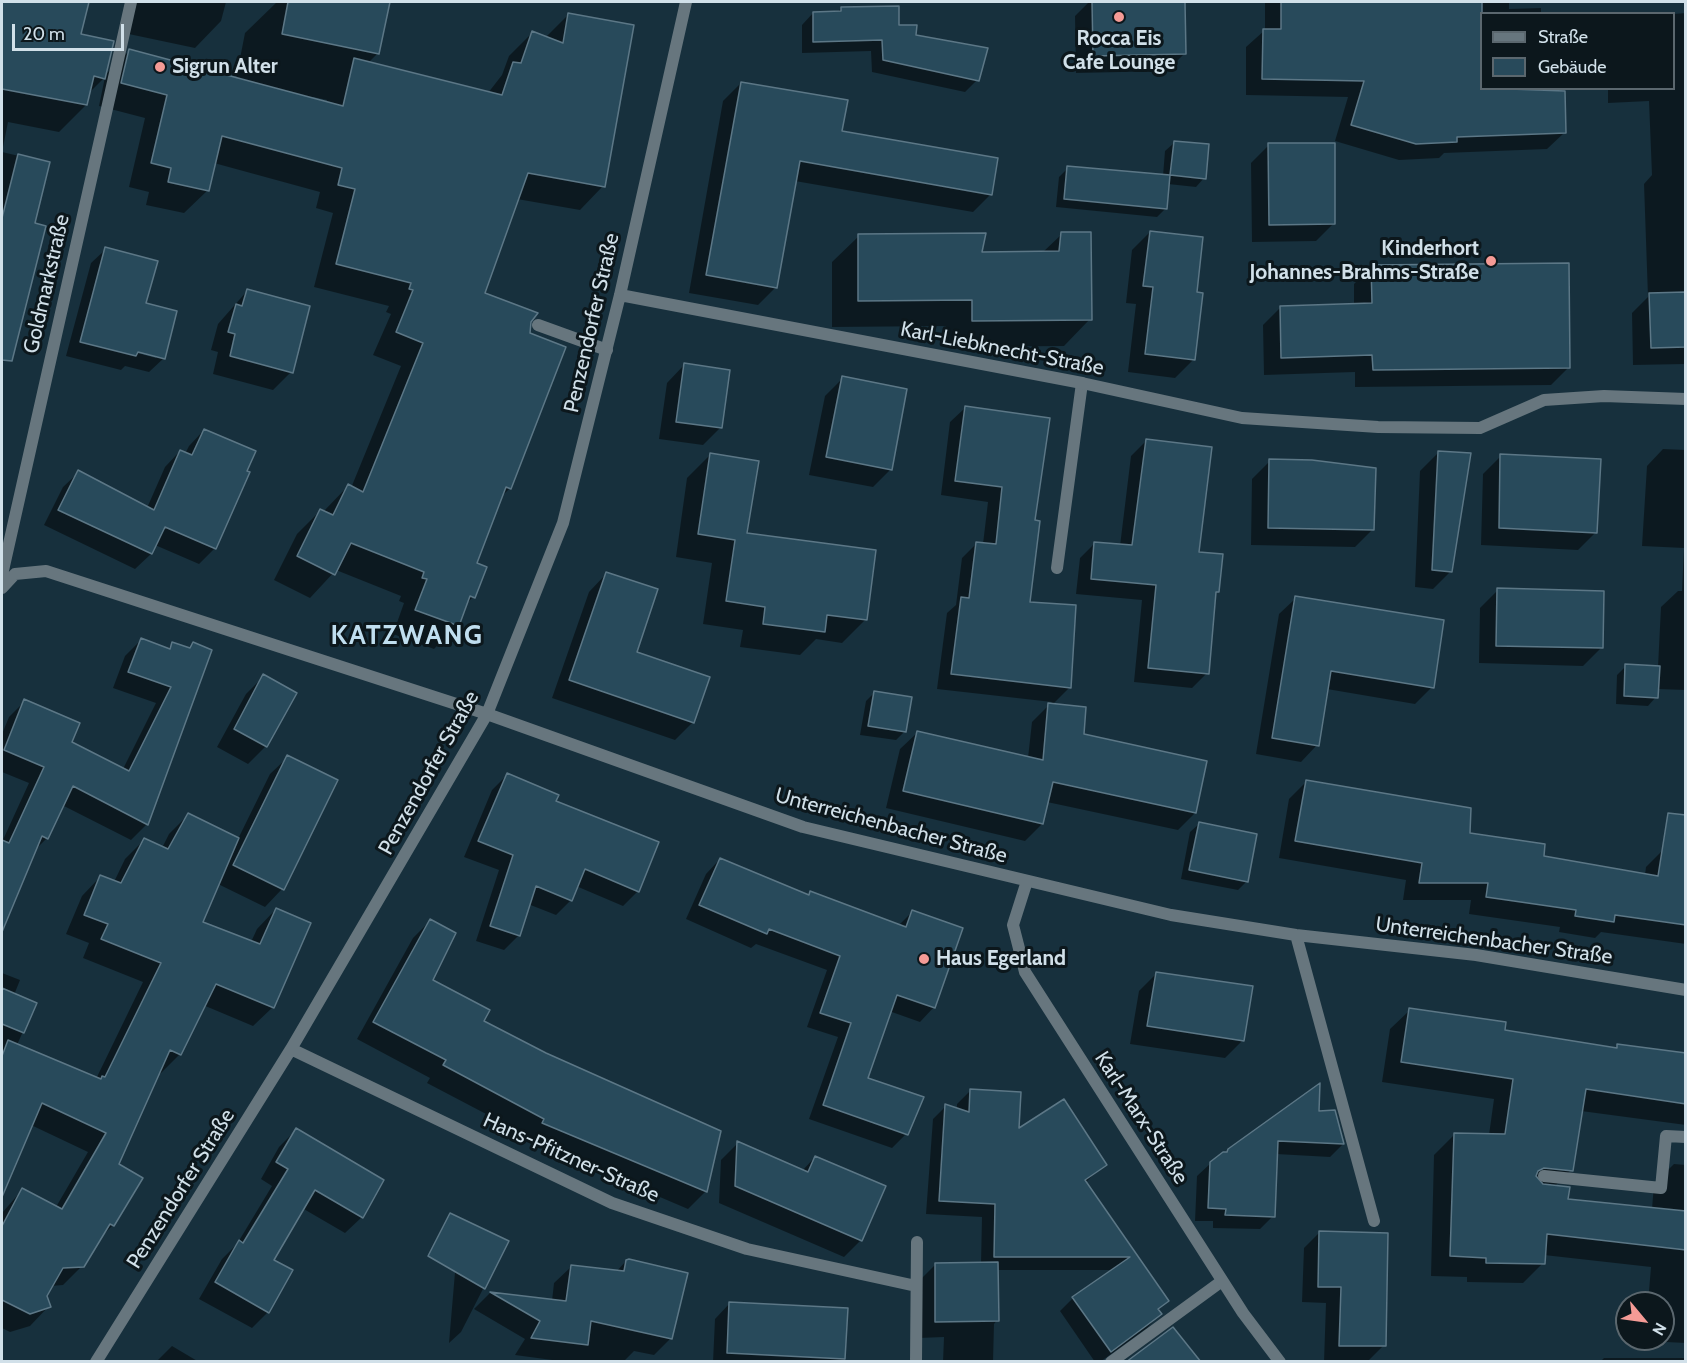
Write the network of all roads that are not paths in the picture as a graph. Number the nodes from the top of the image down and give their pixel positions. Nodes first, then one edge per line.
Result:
1 (131, 2) edge
2 (686, 2) edge
3 (620, 295) junction
4 (538, 325) dead end
5 (607, 350) junction
6 (1082, 383) junction
7 (1686, 399) edge
8 (1057, 568) dead end
9 (2, 575) edge
10 (2, 588) edge
11 (487, 714) junction
12 (1027, 881) junction
13 (1296, 936) junction
14 (1686, 990) edge
15 (291, 1049) junction
16 (1686, 1137) edge
17 (1544, 1176) dead end
18 (1374, 1221) dead end
19 (917, 1242) dead end
20 (1222, 1281) junction
21 (916, 1286) junction
22 (96, 1362) edge
23 (916, 1362) edge
24 (1111, 1362) edge
25 (1280, 1362) edge

1 - 9 street, Goldmarkstraße
2 - 3 street, Penzendorfer Straße
3 - 5 street, Penzendorfer Straße
3 - 6 street, Karl-Liebknecht-Straße
4 - 5 street
5 - 11 street, Penzendorfer Straße
6 - 7 street, Karl-Liebknecht-Straße
6 - 8 street
10 - 11 street
11 - 12 street, Unterreichenbacher Straße
11 - 15 street, Penzendorfer Straße
12 - 13 street, Unterreichenbacher Straße
12 - 20 street, Karl-Marx-Straße
13 - 14 street, Unterreichenbacher Straße
13 - 18 street
15 - 21 street, Hans-Pfitzner-Straße
15 - 22 street, Penzendorfer Straße
16 - 17 street
19 - 21 street
20 - 24 street
20 - 25 street, Karl-Marx-Straße
21 - 23 street

